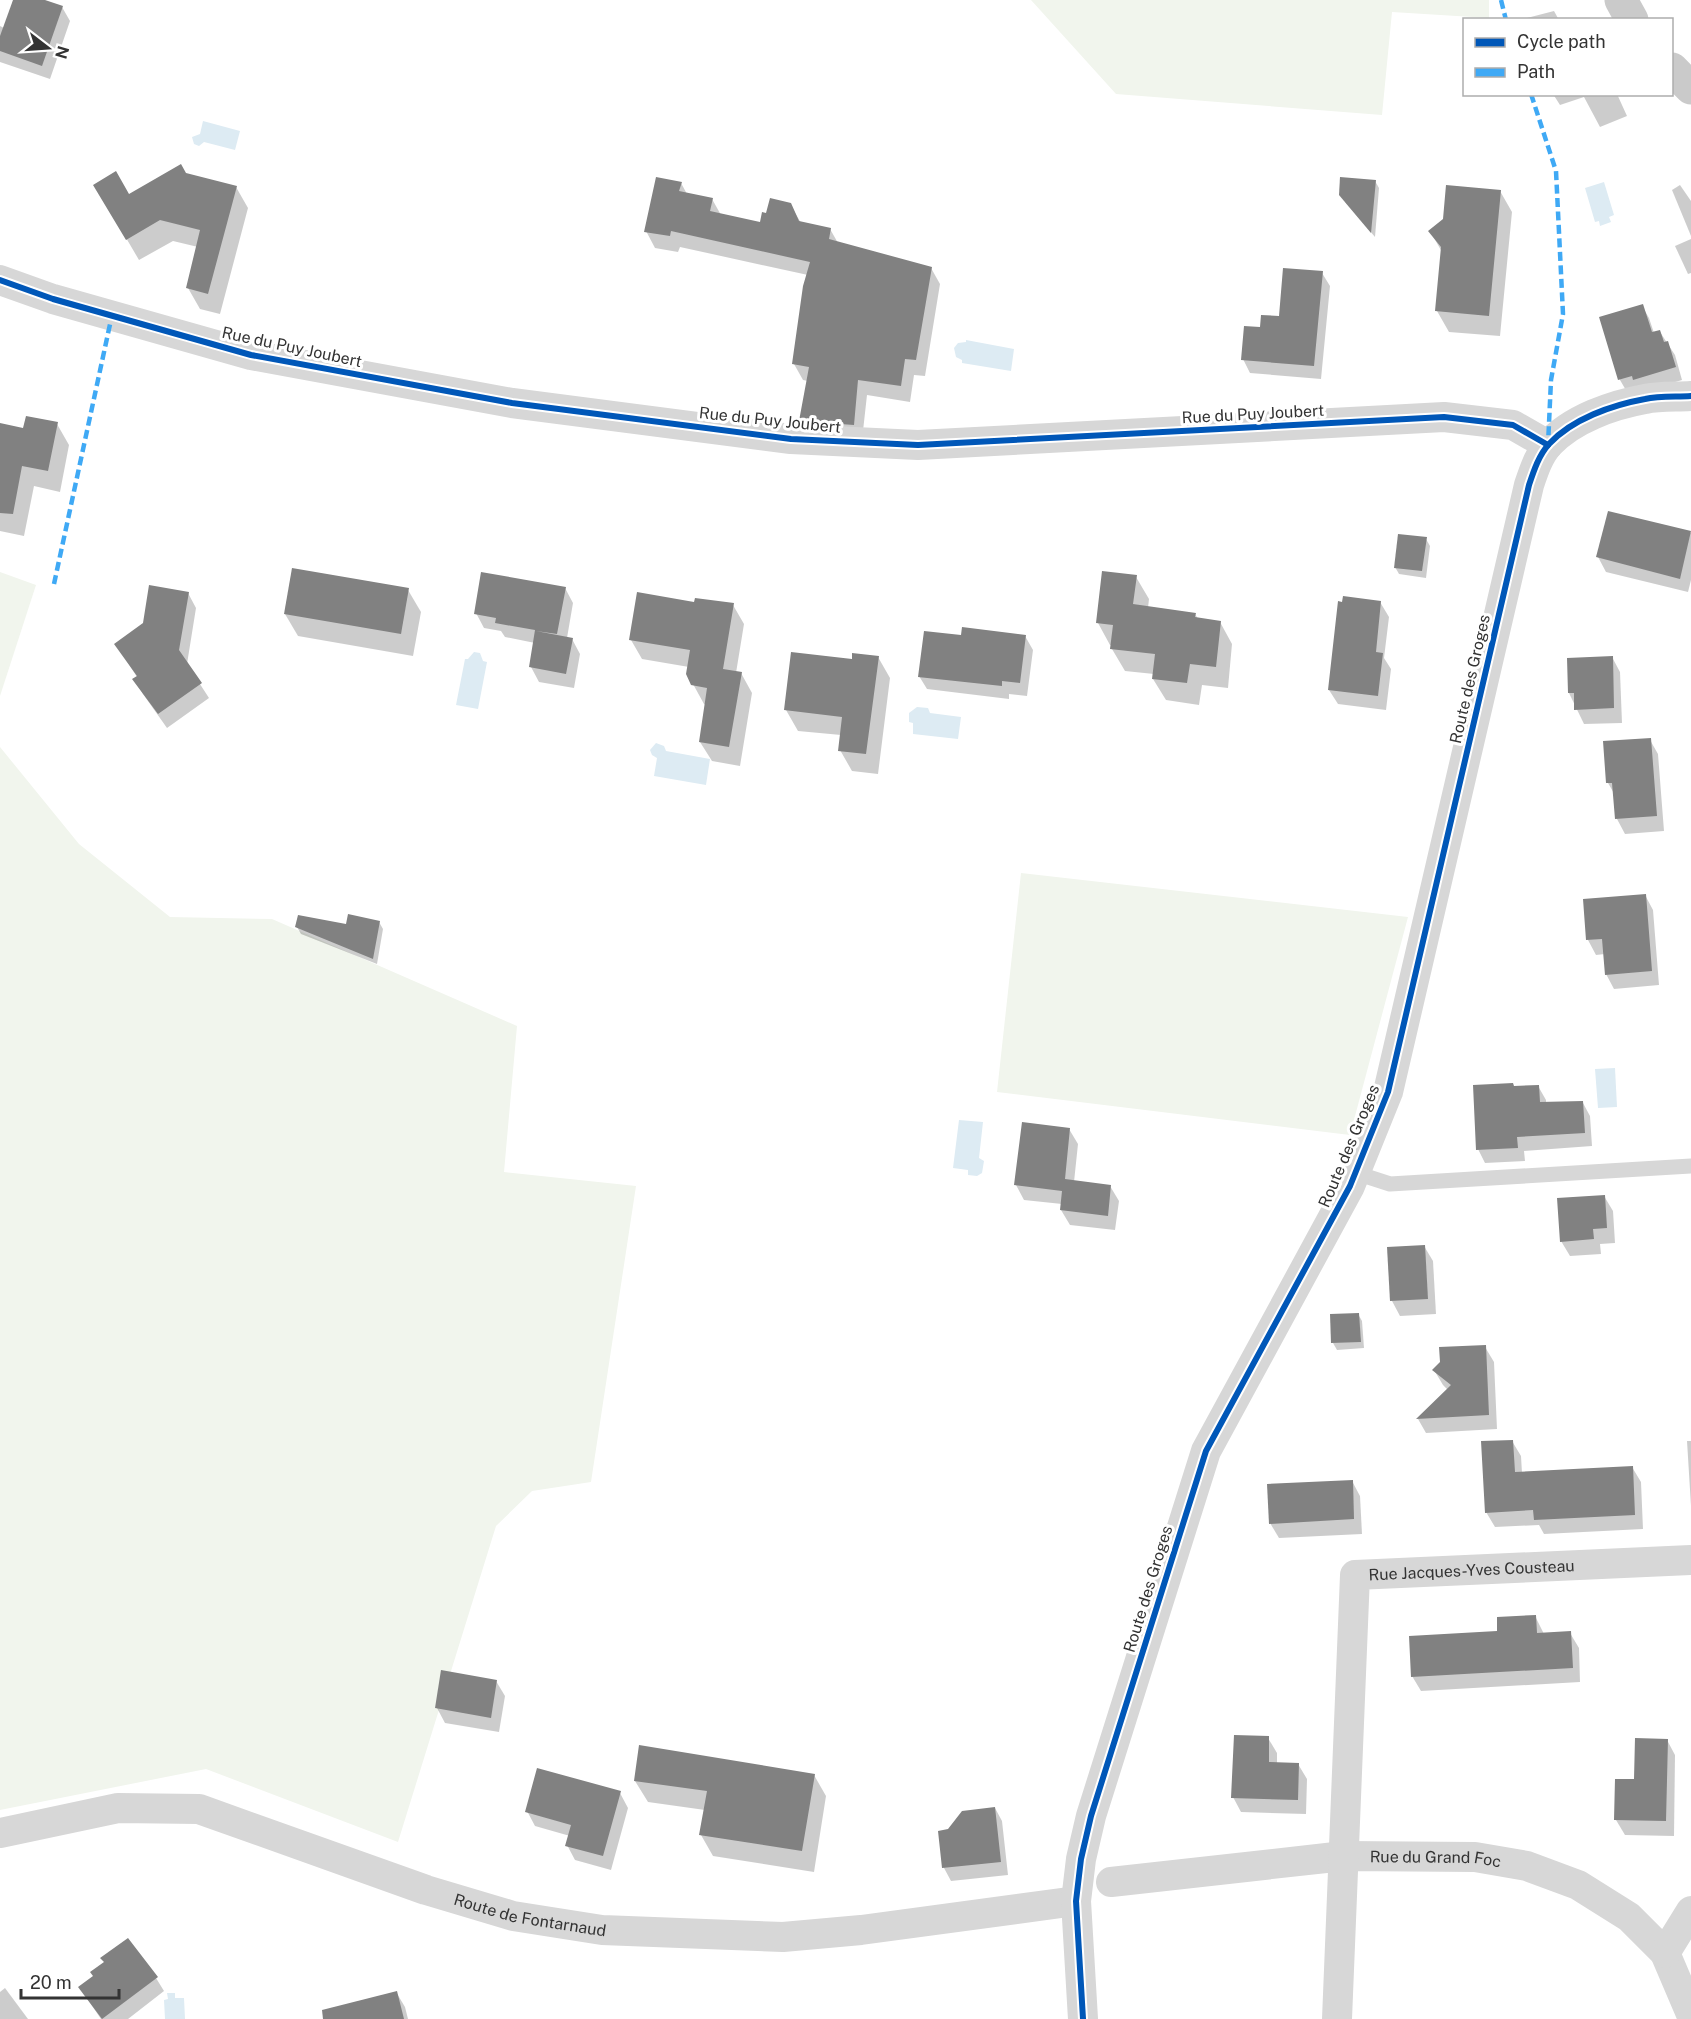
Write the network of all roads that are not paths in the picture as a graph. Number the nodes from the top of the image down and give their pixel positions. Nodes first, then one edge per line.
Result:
1 (1621, 0) edge
2 (1631, 18) edge
3 (1673, 71) edge
4 (1691, 88) edge
5 (0, 280) edge
6 (1691, 396) edge
7 (1548, 445) junction
8 (1691, 1166) edge
9 (1356, 1173) junction
10 (1691, 1560) edge
11 (0, 1833) edge
12 (1344, 1856) junction
13 (1111, 1882) dead end
14 (1076, 1902) junction
15 (1691, 1911) edge
16 (1665, 1953) junction
17 (1691, 2014) edge
18 (1083, 2019) edge
19 (1337, 2019) edge

1 - 2 main road
3 - 4 main road
5 - 7 street, Rue du Puy Joubert
6 - 7 street, Route des Groges
7 - 9 street, Route des Groges
8 - 9 lane
9 - 14 street, Route des Groges
10 - 12 street, Rue Jacques-Yves Cousteau
11 - 14 street, Route de Fontarnaud
12 - 13 street, Rue du Grand Foc
12 - 16 street, Rue du Grand Foc
12 - 19 street
14 - 18 street, Route des Groges
15 - 16 street
16 - 17 street, Rue du Grand Foc

